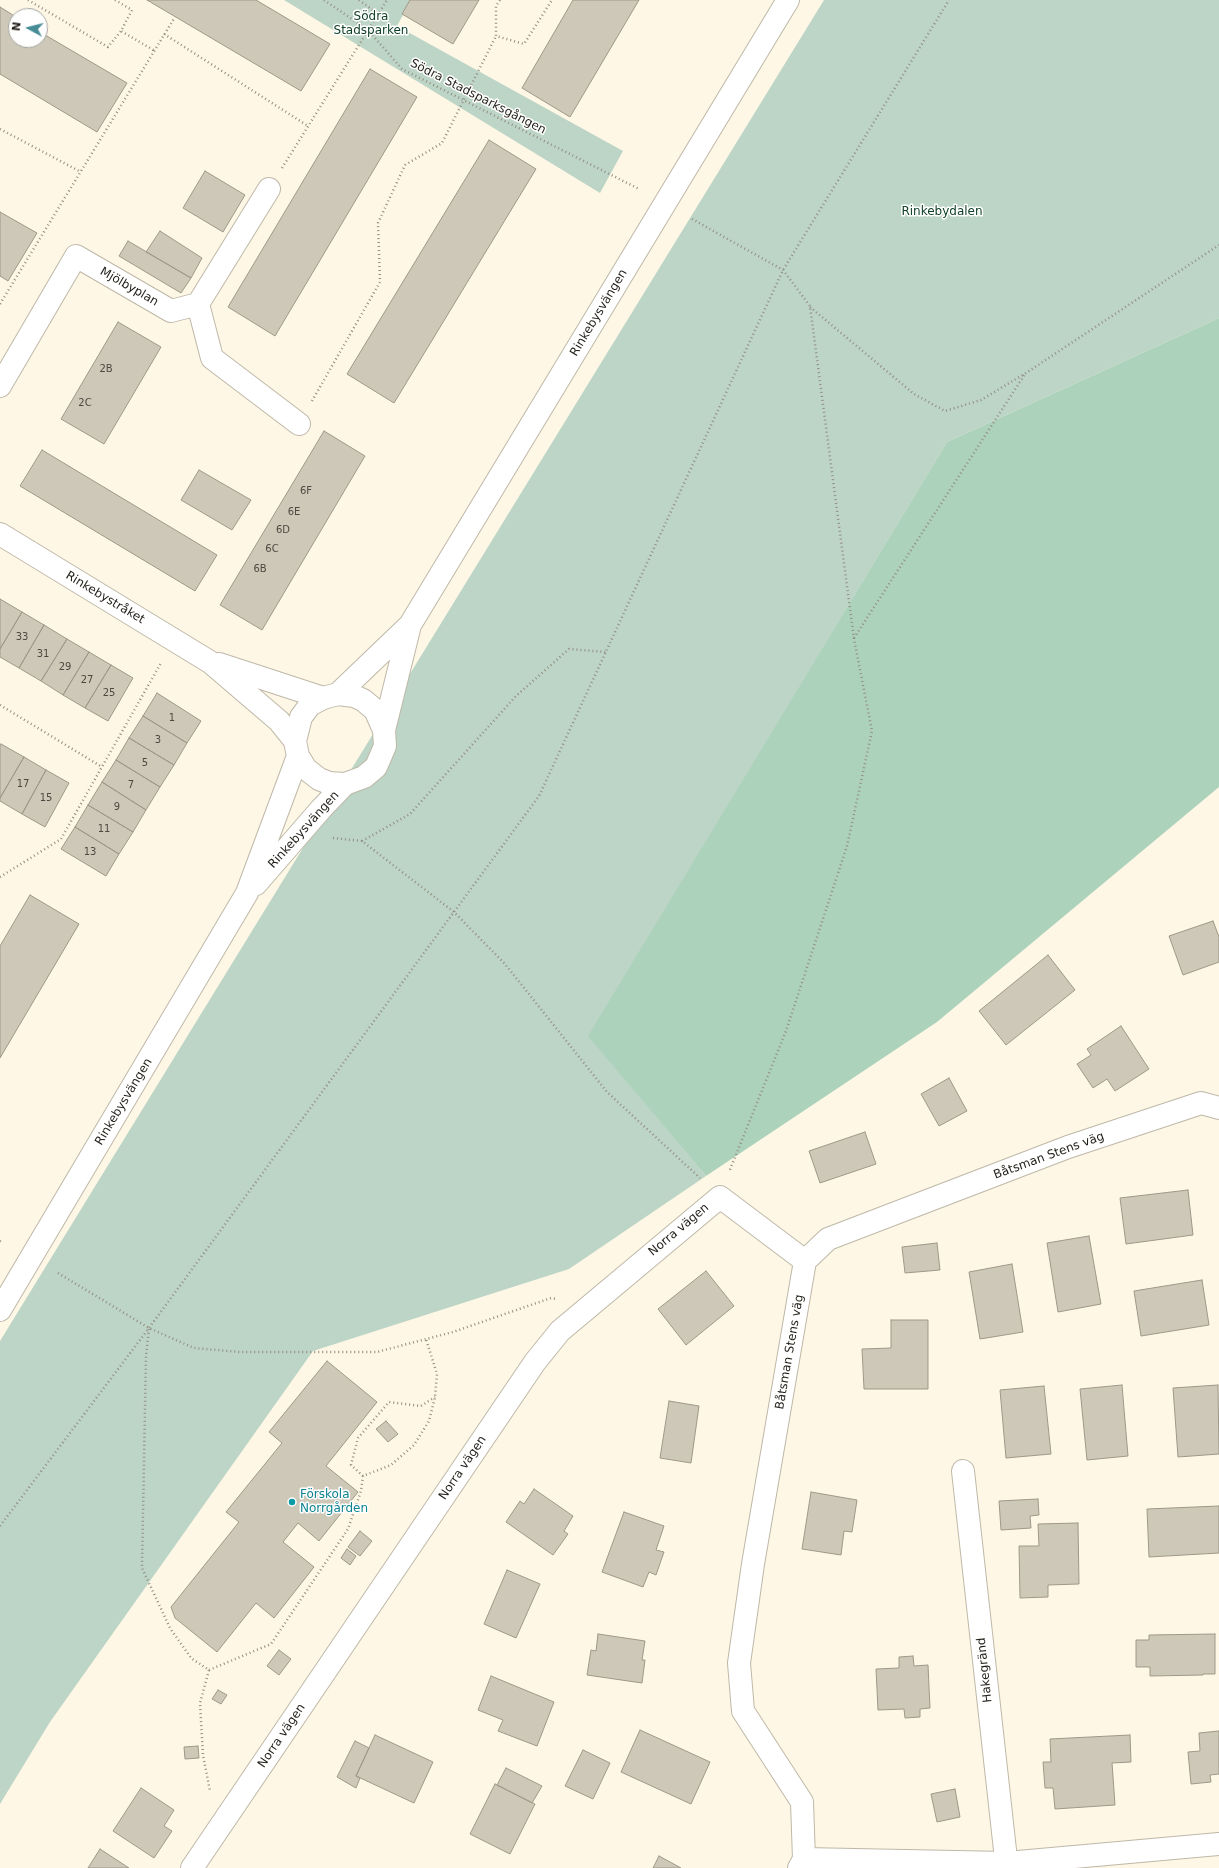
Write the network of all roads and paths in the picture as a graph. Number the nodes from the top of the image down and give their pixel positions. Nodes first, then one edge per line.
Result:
1 (28, 0) edge
2 (115, 0) edge
3 (324, 0) edge
4 (359, 0) edge
5 (387, 0) edge
6 (500, 0) edge
7 (552, 0) edge
8 (788, 0) edge
9 (949, 0) edge
10 (378, 14) junction
11 (175, 17) dead end
12 (368, 30) junction
13 (121, 31) junction
14 (164, 34) junction
15 (496, 36) junction
16 (155, 51) junction
17 (464, 100) junction
18 (308, 126) junction
19 (0, 129) edge
20 (81, 172) junction
21 (269, 189) joint
22 (639, 189) dead end
23 (692, 219) dead end
24 (1219, 244) edge
25 (783, 270) junction
26 (0, 304) edge
27 (198, 304) junction
28 (810, 306) junction
29 (1026, 373) junction
30 (0, 386) edge
31 (299, 424) joint
32 (0, 534) edge
33 (410, 625) junction
34 (854, 639) junction
35 (175, 640) junction
36 (606, 652) junction
37 (210, 662) junction
38 (331, 696) junction
39 (0, 705) edge
40 (384, 730) junction
41 (297, 749) junction
42 (102, 767) junction
43 (345, 784) junction
44 (328, 837) dead end
45 (362, 841) junction
46 (0, 877) edge
47 (247, 894) junction
48 (454, 912) junction
49 (1219, 1108) edge
50 (720, 1197) junction
51 (805, 1261) junction
52 (58, 1273) dead end
53 (591, 1304) junction
54 (0, 1310) edge
55 (149, 1328) junction
56 (426, 1339) junction
57 (435, 1397) junction
58 (963, 1471) dead end
59 (363, 1476) junction
60 (0, 1526) edge
61 (209, 1670) junction
62 (210, 1793) dead end
63 (1219, 1844) edge
64 (802, 1863) edge
65 (1007, 1865) edge
66 (192, 1868) edge

1 - 13 path
2 - 13 path
3 - 12 path, Södra Stadsparksgången
4 - 10 path
5 - 10 path
6 - 15 path
7 - 15 path
8 - 33 street, Rinkebysvängen
9 - 25 path
10 - 12 path
11 - 14 path
12 - 17 path, Södra Stadsparksgången
12 - 18 path
13 - 16 path
14 - 16 path
14 - 18 path
15 - 17 path
16 - 20 path
17 - 22 path, Södra Stadsparksgången
17 - 31 path
18 - 21 path
19 - 20 path
20 - 26 path
21 - 27 street
23 - 25 path
24 - 29 path
25 - 28 path
25 - 36 path
27 - 30 street, Mjölbyplan
27 - 31 street
28 - 29 path
28 - 34 path
29 - 34 path
32 - 35 street, Rinkebystråket
33 - 38 street, Rinkebysvängen
33 - 40 street, Rinkebysvängen
34 - 50 path
35 - 37 street, Rinkebystråket
35 - 42 path
36 - 45 path
36 - 48 path
37 - 38 street, Rinkebystråket
37 - 41 street, Rinkebystråket
38 - 40 street, Rinkebysvängen
38 - 41 street, Rinkebysvängen
39 - 42 path
40 - 43 street, Rinkebysvängen
41 - 43 street, Rinkebysvängen
41 - 47 street, Rinkebysvängen
42 - 46 path
43 - 47 street, Rinkebysvängen
44 - 45 path
45 - 48 path
47 - 54 street, Rinkebysvängen
48 - 50 path
48 - 55 path
49 - 51 street, Båtsman Stens väg
50 - 51 street, Norra vägen
50 - 53 street, Norra vägen
51 - 64 street, Båtsman Stens väg
52 - 55 path
53 - 56 path
53 - 66 street, Norra vägen
55 - 56 path
55 - 60 path
55 - 61 path
56 - 57 path
57 - 59 path
57 - 59 path
58 - 65 street, Hakegränd
59 - 61 path
61 - 62 path
63 - 65 street
64 - 65 street

